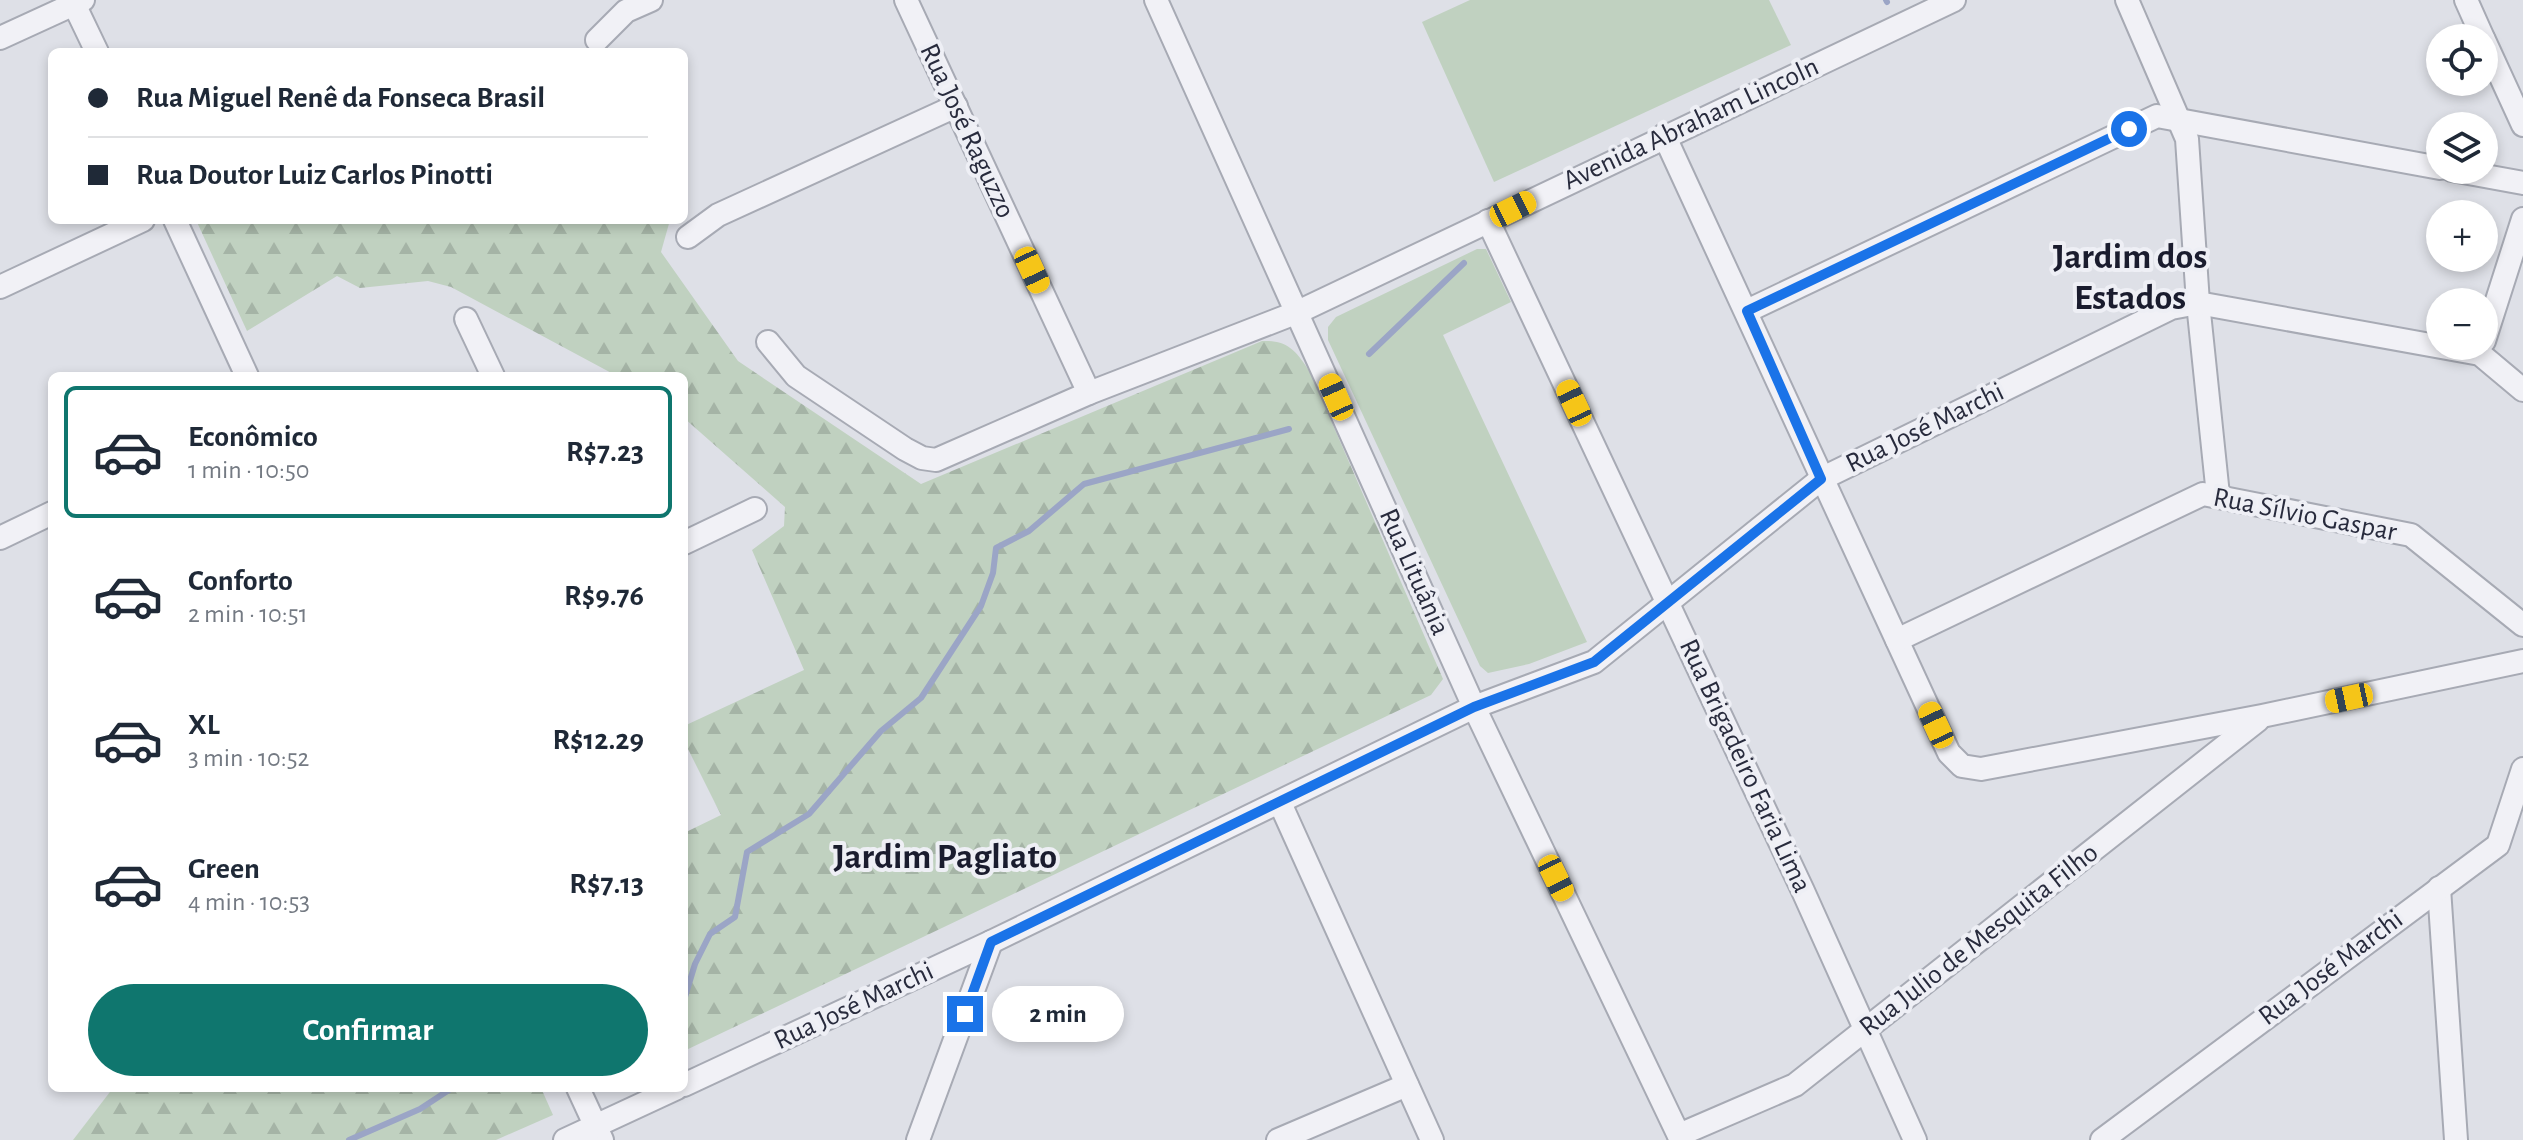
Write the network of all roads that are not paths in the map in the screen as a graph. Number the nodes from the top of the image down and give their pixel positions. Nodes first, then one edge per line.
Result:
1 (651, 0) edge
2 (906, 0) edge
3 (1156, 0) edge
4 (1954, 0) edge
5 (2127, 0) edge
6 (2466, 0) edge
7 (78, 2) edge
8 (2477, 24) edge
9 (0, 38) edge
10 (597, 40) dead end
11 (95, 48) edge
12 (2498, 70) edge
13 (956, 106) junction
14 (2180, 121) junction
15 (2523, 125) edge
16 (1664, 135) junction
17 (2426, 165) edge
18 (2498, 178) edge
19 (2523, 183) edge
20 (2523, 219) edge
21 (1488, 221) junction
22 (134, 224) edge
23 (177, 224) edge
24 (688, 237) dead end
25 (0, 287) edge
26 (2498, 297) edge
27 (2198, 303) junction
28 (1747, 311) junction
29 (1298, 312) junction
30 (466, 319) dead end
31 (2426, 338) edge
32 (768, 342) dead end
33 (2494, 360) edge
34 (245, 372) edge
35 (491, 372) edge
36 (2523, 390) edge
37 (1089, 393) junction
38 (1821, 479) junction
39 (2218, 495) junction
40 (755, 509) dead end
41 (48, 515) edge
42 (0, 538) edge
43 (688, 541) edge
44 (1667, 600) junction
45 (2523, 625) edge
46 (1897, 640) junction
47 (2523, 661) edge
48 (1474, 707) junction
49 (2262, 716) junction
50 (2177, 732) junction
51 (2197, 767) junction
52 (2523, 769) edge
53 (1280, 803) junction
54 (2439, 888) junction
55 (2386, 926) junction
56 (991, 942) junction
57 (2444, 955) junction
58 (1866, 1030) junction
59 (688, 1083) edge
60 (1407, 1085) junction
61 (580, 1092) edge
62 (670, 1092) edge
63 (598, 1133) edge
64 (1680, 1138) edge
65 (565, 1140) edge
66 (918, 1140) edge
67 (1278, 1140) edge
68 (1432, 1140) edge
69 (1915, 1140) edge
70 (2102, 1140) edge
71 (2456, 1140) edge

1 - 10 street
2 - 13 street, Rua José Raguzzo
3 - 29 street, Rua Lituânia
4 - 16 street, Avenida Abraham Lincoln
5 - 14 street
6 - 8 street
7 - 9 street
7 - 11 street
12 - 15 street
13 - 24 street
13 - 37 street, Rua José Raguzzo
14 - 17 street
14 - 27 street
14 - 28 street
16 - 21 street, Avenida Abraham Lincoln
16 - 28 street
18 - 19 street
20 - 26 street
21 - 29 street, Avenida Abraham Lincoln
21 - 44 street, Rua Brigadeiro Faria Lima
22 - 25 street
23 - 34 street
27 - 31 street, Rua José Marchi
27 - 38 street, Rua José Marchi
27 - 39 street
28 - 38 street
29 - 37 street, Avenida Abraham Lincoln
29 - 48 street, Rua Lituânia
30 - 35 street
32 - 37 street, Avenida Abraham Lincoln
33 - 36 street, Rua José Marchi
38 - 44 street, Rua José Marchi
38 - 46 street
39 - 45 street, Rua Sílvio Gaspar
39 - 46 street, Rua Sílvio Gaspar
40 - 43 street
41 - 42 street
44 - 48 street, Rua José Marchi
44 - 58 street, Rua Brigadeiro Faria Lima
46 - 50 street
47 - 49 street
48 - 53 street, Rua José Marchi
48 - 64 street, Rua Lituânia
49 - 50 street
49 - 51 street, Rua Julio de Mesquita Filho
50 - 51 street
51 - 58 street, Rua Julio de Mesquita Filho
52 - 54 street, Rua José Marchi
53 - 56 street, Rua José Marchi
53 - 60 street
54 - 55 street, Rua José Marchi
54 - 57 street
55 - 57 street
55 - 70 street, Rua José Marchi
56 - 59 street, Rua José Marchi
56 - 66 street
57 - 71 street
58 - 64 street, Rua Julio de Mesquita Filho
58 - 69 street, Rua Brigadeiro Faria Lima
60 - 67 street
60 - 68 street
61 - 63 street
62 - 63 street
63 - 65 street

